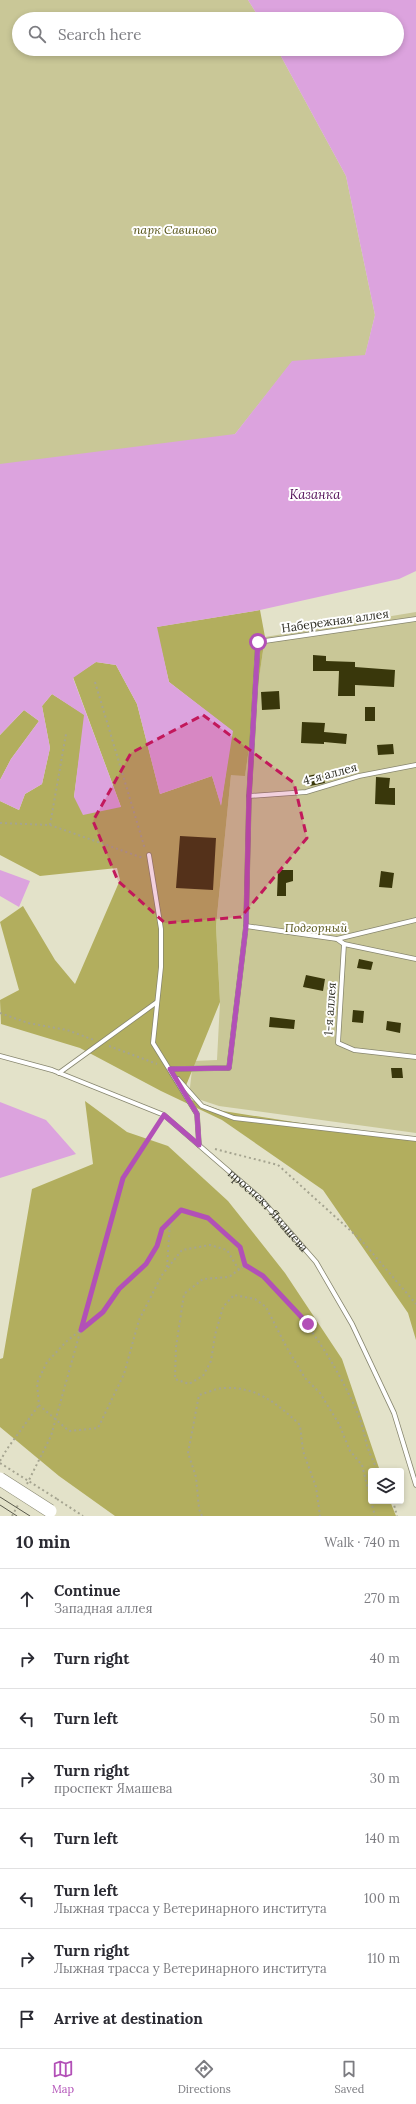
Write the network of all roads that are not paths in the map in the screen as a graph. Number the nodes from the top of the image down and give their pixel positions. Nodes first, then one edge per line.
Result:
1 (416, 619) edge
2 (416, 765) edge
3 (249, 796) junction
4 (148, 856) road end
5 (416, 920) edge
6 (246, 926) junction
7 (337, 939) junction
8 (344, 944) junction
9 (416, 959) edge
10 (157, 1002) junction
11 (0, 1056) edge
12 (416, 1057) edge
13 (170, 1069) junction
14 (59, 1073) junction
15 (416, 1139) edge
16 (199, 1145) junction
17 (0, 1479) edge
18 (416, 1485) edge
19 (50, 1511) dead end

1 - 3 lane, Набережная аллея
2 - 3 lane, 4-я аллея
3 - 6 lane
4 - 10 lane
5 - 7 lane
6 - 7 lane
6 - 13 lane
7 - 8 lane
8 - 9 lane
8 - 12 lane, 1-я аллея
10 - 13 lane
10 - 14 lane
11 - 14 lane, проспект Ямашева
13 - 15 lane
13 - 16 lane
14 - 16 lane, проспект Ямашева
16 - 18 lane, проспект Ямашева
17 - 19 main road, bridge

